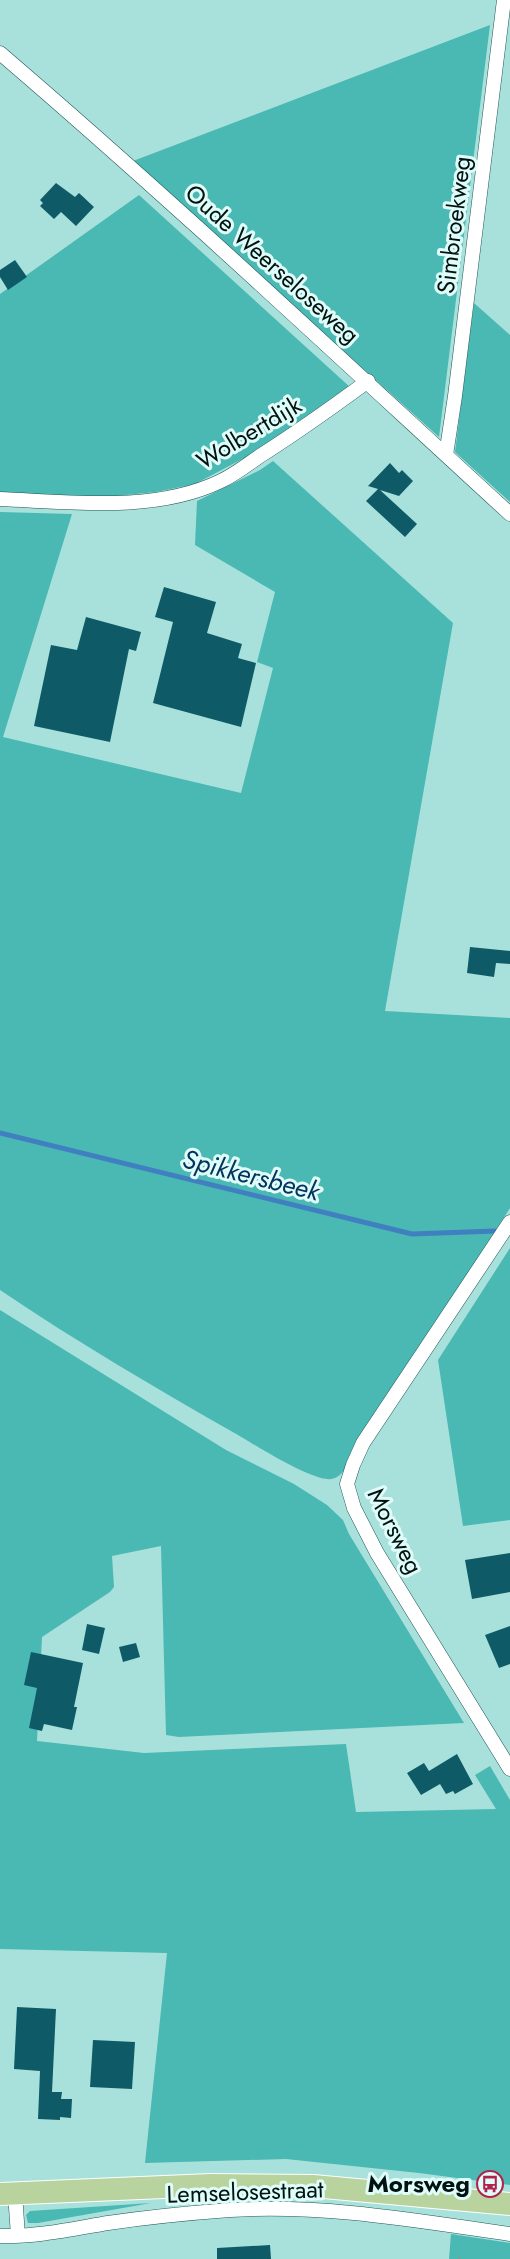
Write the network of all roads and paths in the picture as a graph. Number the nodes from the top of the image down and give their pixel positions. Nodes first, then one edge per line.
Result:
1 (504, 0) edge
2 (0, 53) edge
3 (368, 381) junction
4 (446, 455) junction
5 (0, 499) edge
6 (510, 514) edge
7 (510, 1222) edge
8 (510, 1769) edge
9 (8, 2193) edge
10 (510, 2204) edge
11 (510, 2234) edge
12 (0, 2236) edge
13 (18, 2236) junction

1 - 4 street, Simbroekweg
2 - 3 street, Oude Weerseloseweg
3 - 4 street, Oude Weerseloseweg
3 - 5 street, Wolbertdijk
4 - 6 street, Oude Weerseloseweg
7 - 8 street, Morsweg
9 - 10 main road
9 - 13 street
11 - 13 street, Lemselosestraat
12 - 13 street, Lemselosestraat

